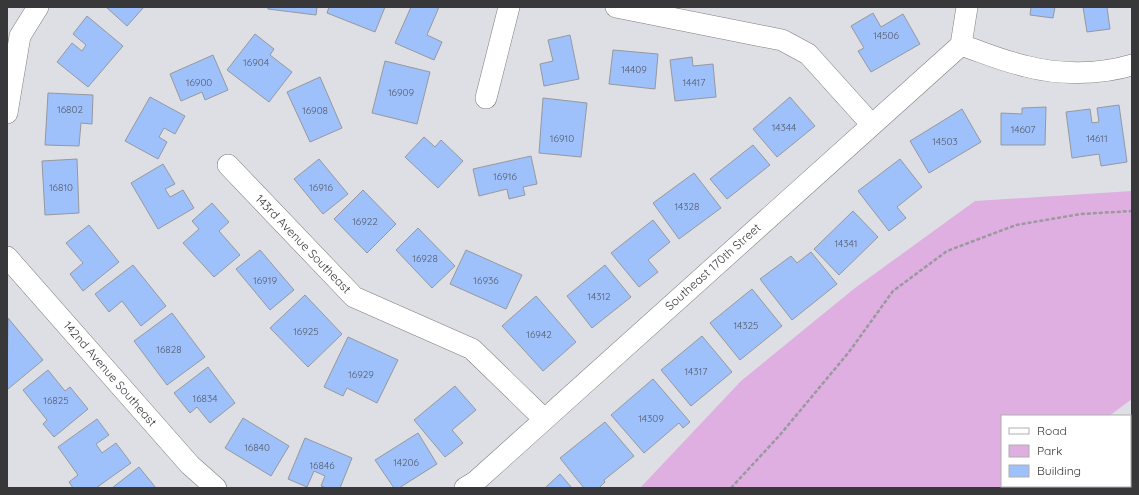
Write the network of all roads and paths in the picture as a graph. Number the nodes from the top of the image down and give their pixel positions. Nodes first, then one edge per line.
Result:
1 (38, 7) edge
2 (509, 7) edge
3 (616, 7) edge
4 (967, 7) edge
5 (961, 45) junction
6 (1132, 65) edge
7 (486, 98) dead end
8 (7, 108) edge
9 (872, 125) junction
10 (228, 165) dead end
11 (1132, 211) edge
12 (7, 257) edge
13 (543, 418) junction
14 (216, 488) edge
15 (465, 488) edge
16 (731, 488) edge

1 - 8 street
2 - 7 street
3 - 9 street
4 - 5 street
5 - 6 street
5 - 9 street, Southeast 170th Street
9 - 13 street, Southeast 170th Street
10 - 13 street, 143rd Avenue Southeast
11 - 16 path
12 - 14 street, 142nd Avenue Southeast
13 - 15 street, Southeast 170th Street

